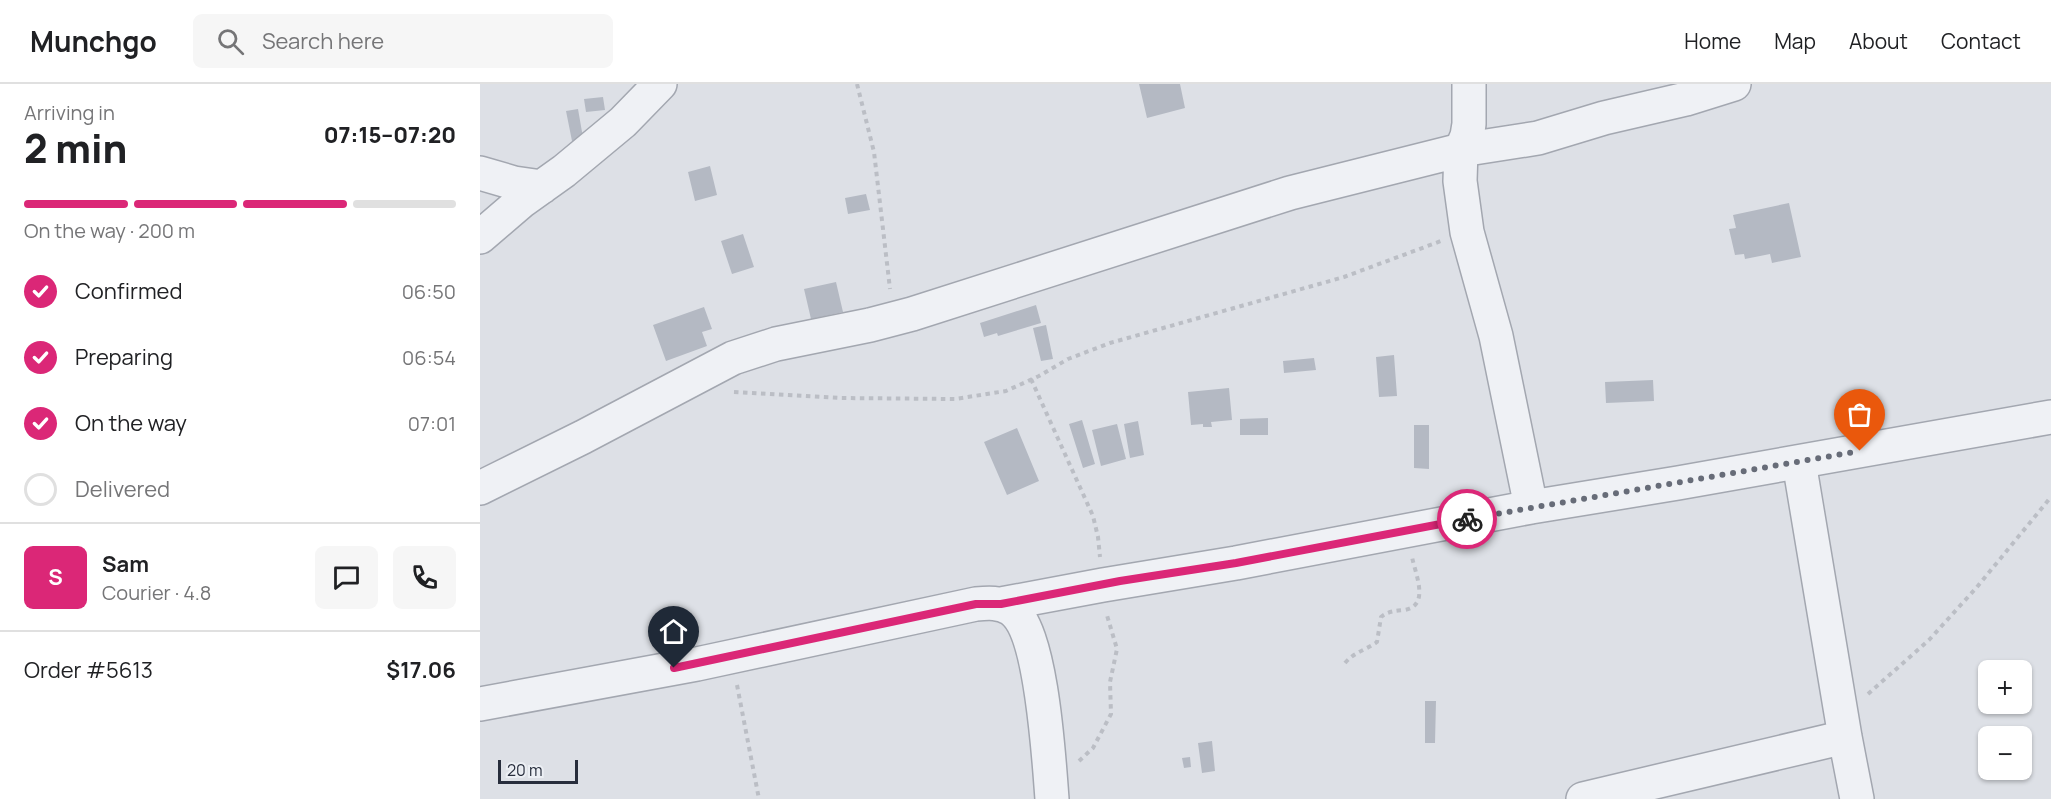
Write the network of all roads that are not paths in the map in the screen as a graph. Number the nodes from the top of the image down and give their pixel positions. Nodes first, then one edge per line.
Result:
1 (660, 84) edge
2 (1469, 84) edge
3 (1734, 84) edge
4 (1461, 150) junction
5 (480, 173) edge
6 (542, 187) junction
7 (480, 237) edge
8 (2051, 417) edge
9 (1799, 462) junction
10 (480, 488) edge
11 (1531, 507) junction
12 (1001, 604) junction
13 (480, 704) edge
14 (1844, 732) junction
15 (1052, 799) edge
16 (1582, 799) edge
17 (1857, 799) edge

1 - 6 street
2 - 4 street
3 - 4 street
4 - 10 street
4 - 11 street
5 - 6 street
6 - 7 street
8 - 9 street
9 - 11 street
9 - 14 street
11 - 12 street
12 - 13 street
12 - 15 street
14 - 16 street
14 - 17 street

